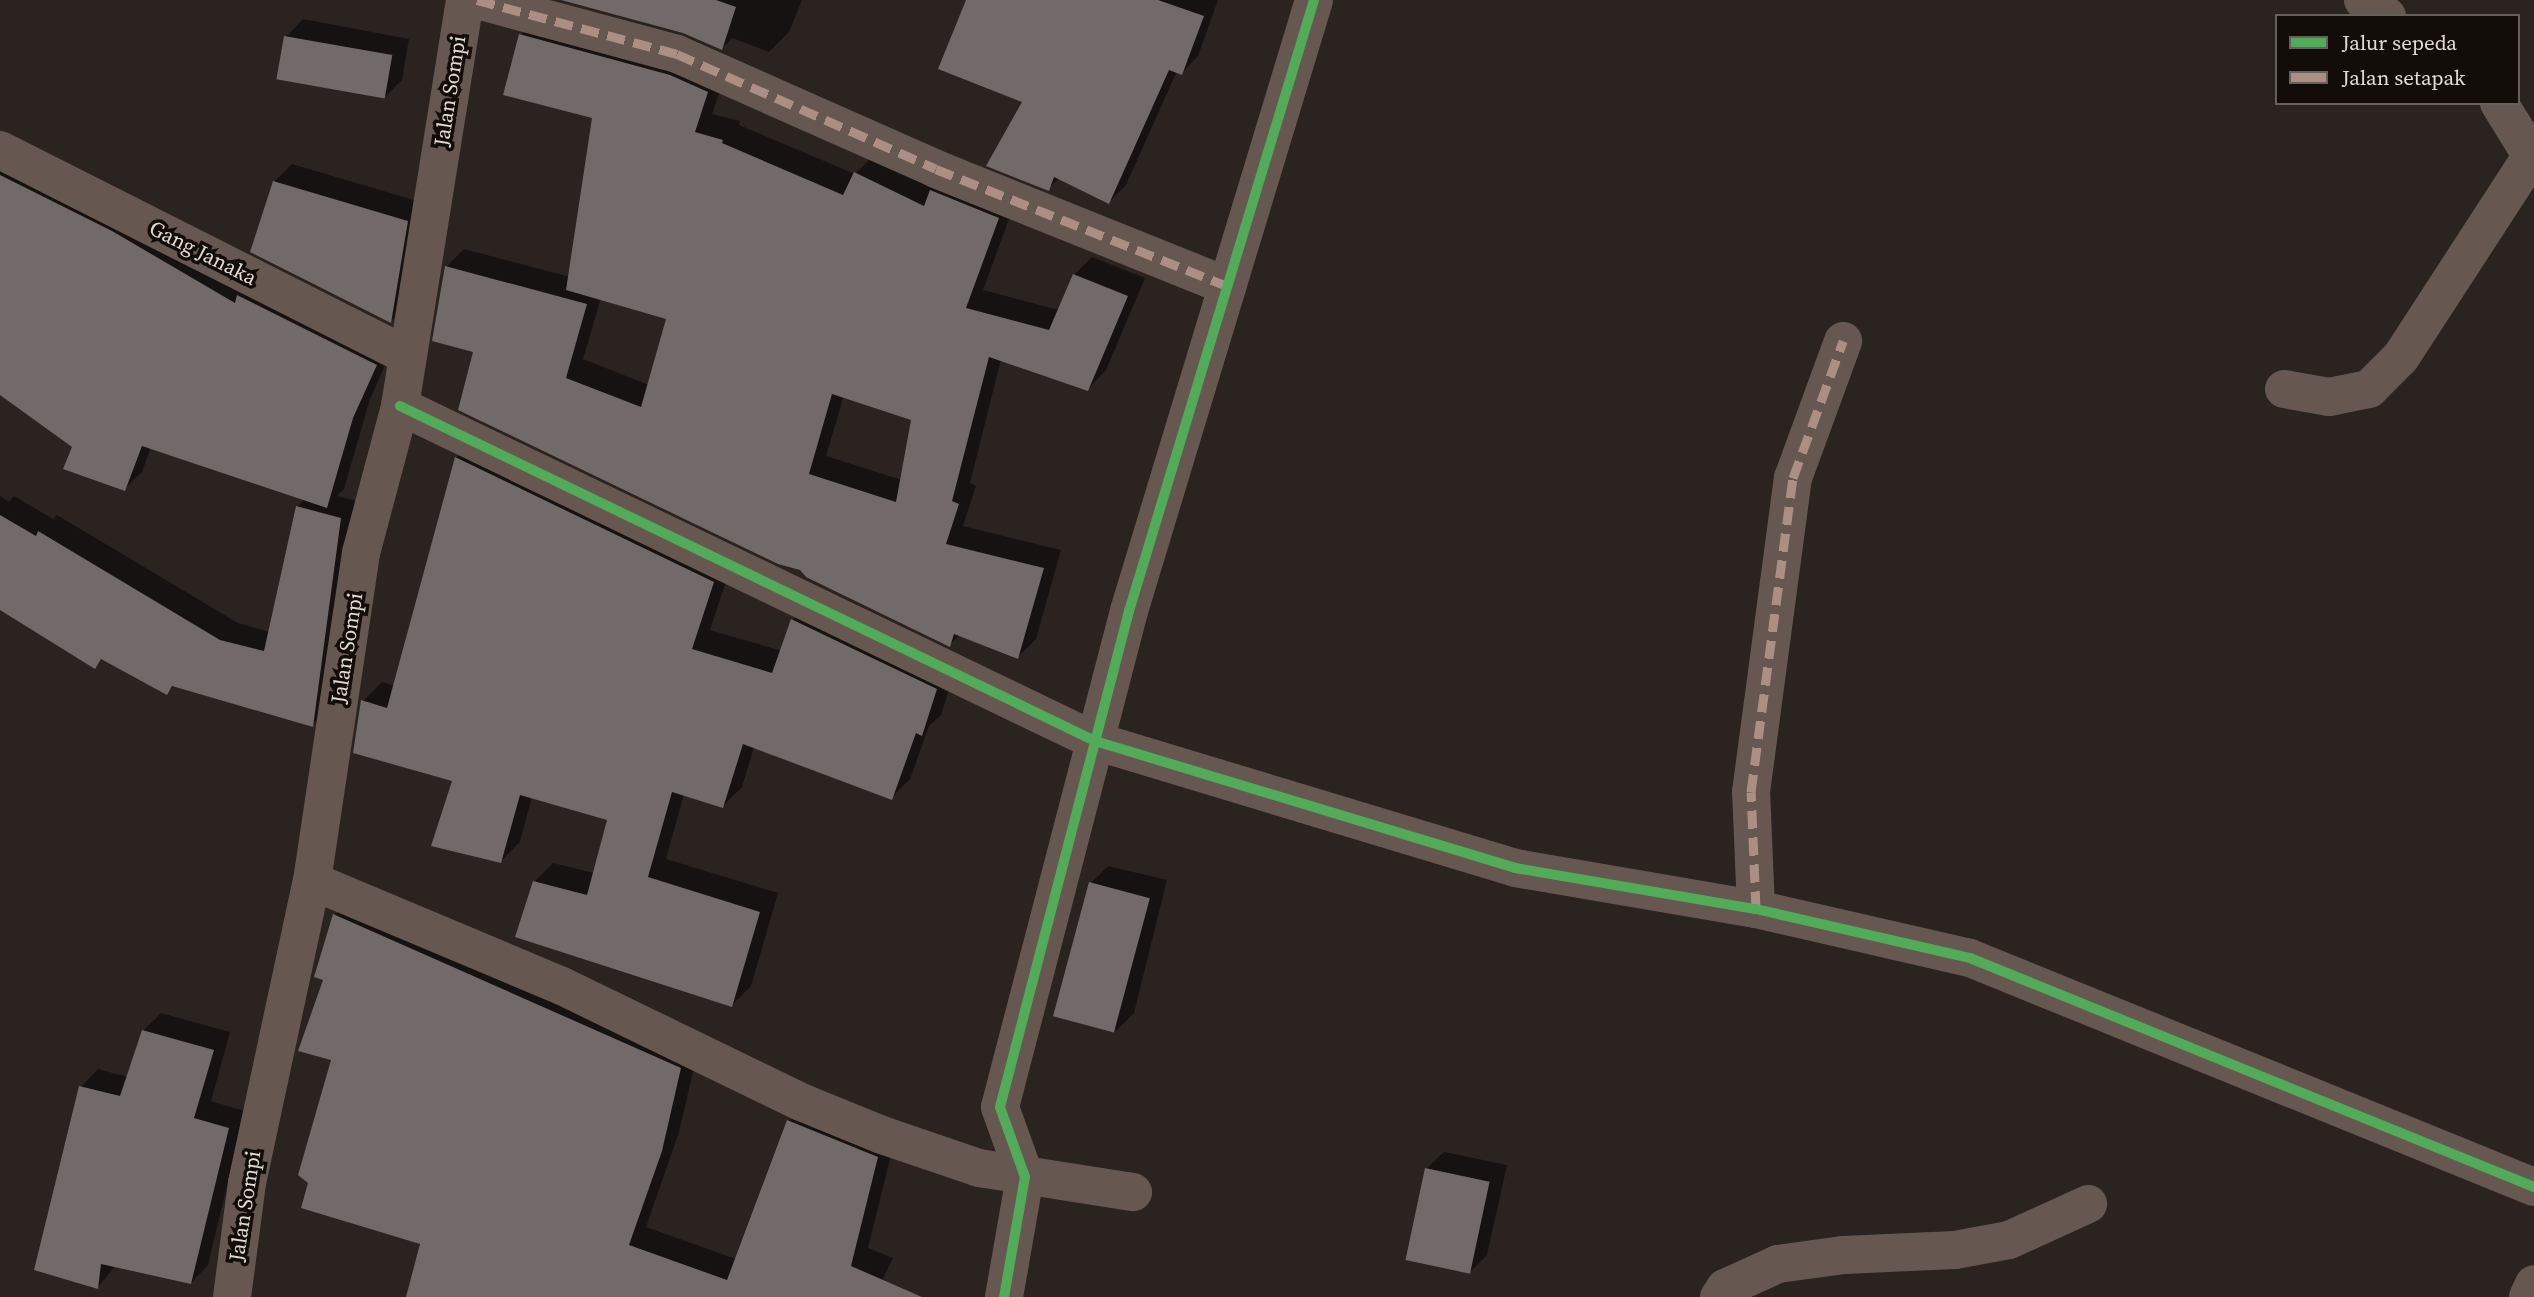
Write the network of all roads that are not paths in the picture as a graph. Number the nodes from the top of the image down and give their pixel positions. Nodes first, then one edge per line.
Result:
1 (464, 0) edge
2 (477, 0) edge
3 (1314, 0) edge
4 (2363, 0) edge
5 (2384, 14) edge
6 (2500, 105) edge
7 (0, 150) edge
8 (2533, 158) edge
9 (1227, 286) junction
10 (1843, 341) dead end
11 (407, 356) junction
12 (2284, 389) dead end
13 (400, 406) junction
14 (1095, 741) junction
15 (312, 881) junction
16 (1756, 909) junction
17 (1025, 1177) junction
18 (2534, 1187) edge
19 (1133, 1192) dead end
20 (2088, 1204) dead end
21 (2534, 1284) edge
22 (232, 1297) edge
23 (1004, 1297) edge
24 (1719, 1297) edge
25 (2528, 1297) edge

1 - 11 street, Jalan Sompi
2 - 9 street
3 - 9 street
4 - 5 street
6 - 8 street
7 - 11 street, Gang Janaka
8 - 12 street
9 - 14 street
10 - 16 street
11 - 13 street, Jalan Sompi
13 - 14 street
13 - 15 street, Jalan Sompi
14 - 16 street
14 - 17 street
15 - 17 street
15 - 22 street, Jalan Sompi
16 - 18 street
17 - 19 street
17 - 23 street
20 - 24 street
21 - 25 street

